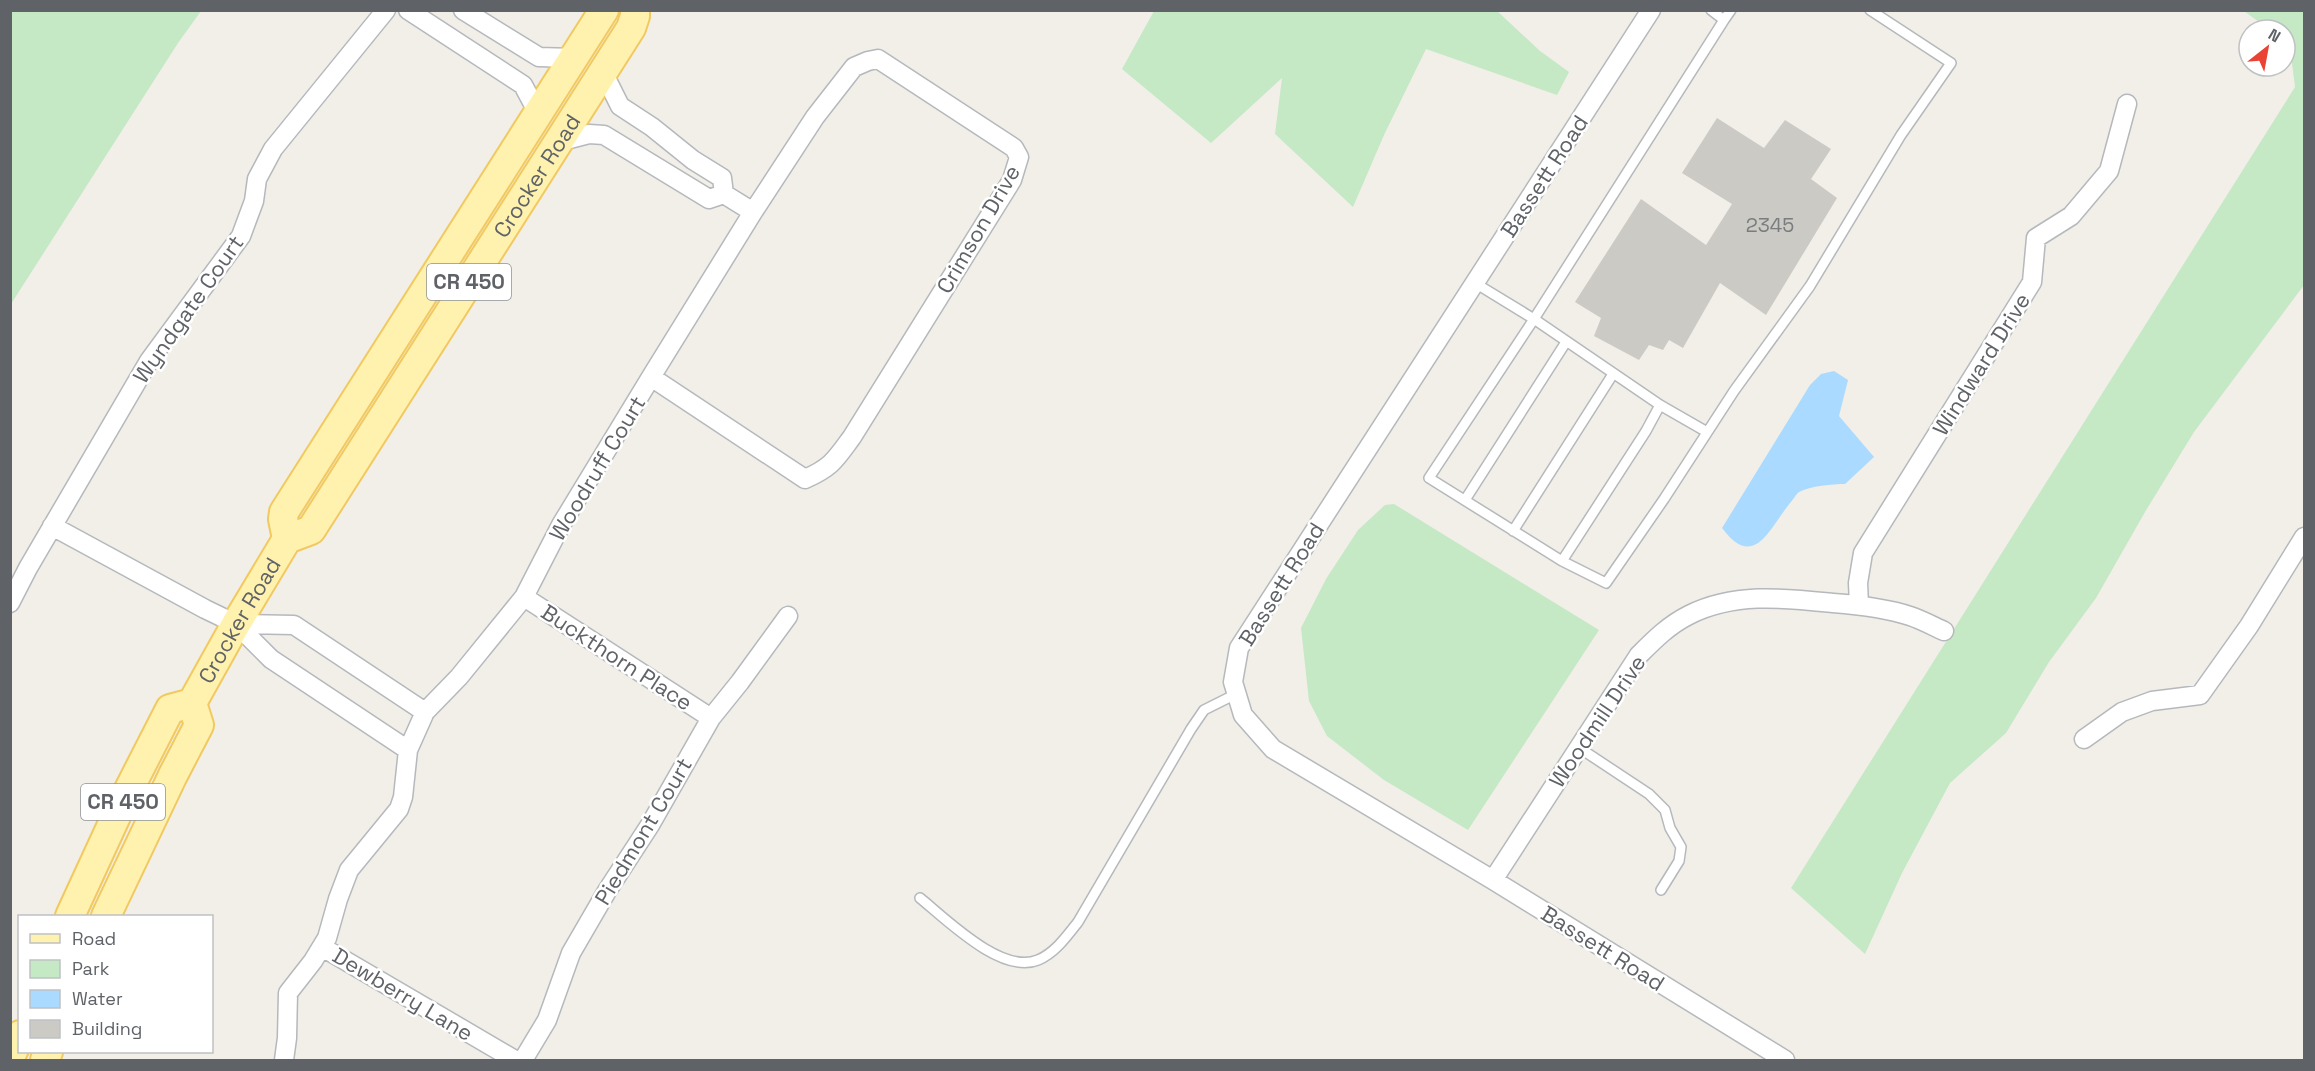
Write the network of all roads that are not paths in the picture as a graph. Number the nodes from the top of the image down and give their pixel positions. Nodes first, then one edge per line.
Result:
1 (386, 10) edge
2 (408, 10) edge
3 (463, 10) edge
4 (604, 10) edge
5 (634, 10) edge
6 (1651, 10) edge
7 (1710, 10) edge
8 (1731, 10) edge
9 (1870, 10) edge
10 (1724, 20) junction
11 (573, 58) junction
12 (603, 72) junction
13 (2127, 104) dead end
14 (538, 113) junction
15 (558, 142) junction
16 (724, 194) junction
17 (753, 212) junction
18 (1475, 283) junction
19 (1534, 319) junction
20 (1566, 342) junction
21 (1613, 374) junction
22 (651, 377) junction
23 (1660, 405) junction
24 (1707, 432) junction
25 (1465, 501) junction
26 (52, 526) junction
27 (1513, 531) junction
28 (2304, 537) edge
29 (287, 539) junction
30 (1562, 561) junction
31 (524, 597) junction
32 (10, 603) edge
33 (1859, 605) junction
34 (788, 615) dead end
35 (236, 624) junction
36 (1944, 631) dead end
37 (1236, 694) junction
38 (192, 703) junction
39 (425, 712) junction
40 (711, 718) junction
41 (2084, 739) dead end
42 (1578, 747) junction
43 (408, 750) junction
44 (1493, 880) junction
45 (1661, 890) dead end
46 (920, 898) dead end
47 (70, 915) edge
48 (106, 915) edge
49 (322, 946) junction
50 (18, 1040) edge
51 (10, 1058) edge
52 (284, 1060) edge
53 (515, 1060) edge
54 (523, 1060) edge
55 (1785, 1060) edge

1 - 26 street, Wyndgate Court
2 - 14 street
3 - 11 street
4 - 11 main road, Crocker Road / CR 450
5 - 12 main road, Crocker Road / CR 450
6 - 18 street, Bassett Road
7 - 10 lane
8 - 10 lane
9 - 24 lane
10 - 19 lane
11 - 14 main road, Crocker Road / CR 450
12 - 15 main road, Crocker Road / CR 450
12 - 16 street
13 - 33 street, Windward Drive
14 - 29 main road, Crocker Road / CR 450
15 - 16 street
15 - 29 main road, Crocker Road / CR 450
16 - 17 street
17 - 22 street, Woodruff Court
17 - 22 street, Crimson Drive
18 - 19 lane
18 - 37 street, Bassett Road
19 - 20 lane
19 - 25 lane
20 - 21 lane
20 - 25 lane
21 - 23 lane
21 - 27 lane
22 - 31 street, Woodruff Court
23 - 24 lane
23 - 30 lane
24 - 30 lane
25 - 27 lane
26 - 32 street, Wyndgate Court
26 - 35 street
27 - 30 lane
28 - 41 street
29 - 35 main road, Crocker Road
31 - 39 street, Woodruff Court
31 - 40 street, Buckthorn Place
33 - 36 street, Woodmill Drive
33 - 42 street, Woodmill Drive
34 - 40 street, Piedmont Court
35 - 38 main road, Crocker Road
35 - 39 street
35 - 43 street
37 - 44 street, Bassett Road
37 - 46 lane
38 - 47 main road, Crocker Road / CR 450
38 - 48 main road, Crocker Road / CR 450
39 - 43 street, Woodruff Court
40 - 54 street, Piedmont Court
42 - 44 street, Woodmill Drive
42 - 45 lane
43 - 49 street, Woodruff Court
44 - 55 street, Bassett Road
49 - 52 street, Woodruff Court
49 - 53 street, Dewberry Lane
50 - 51 main road

